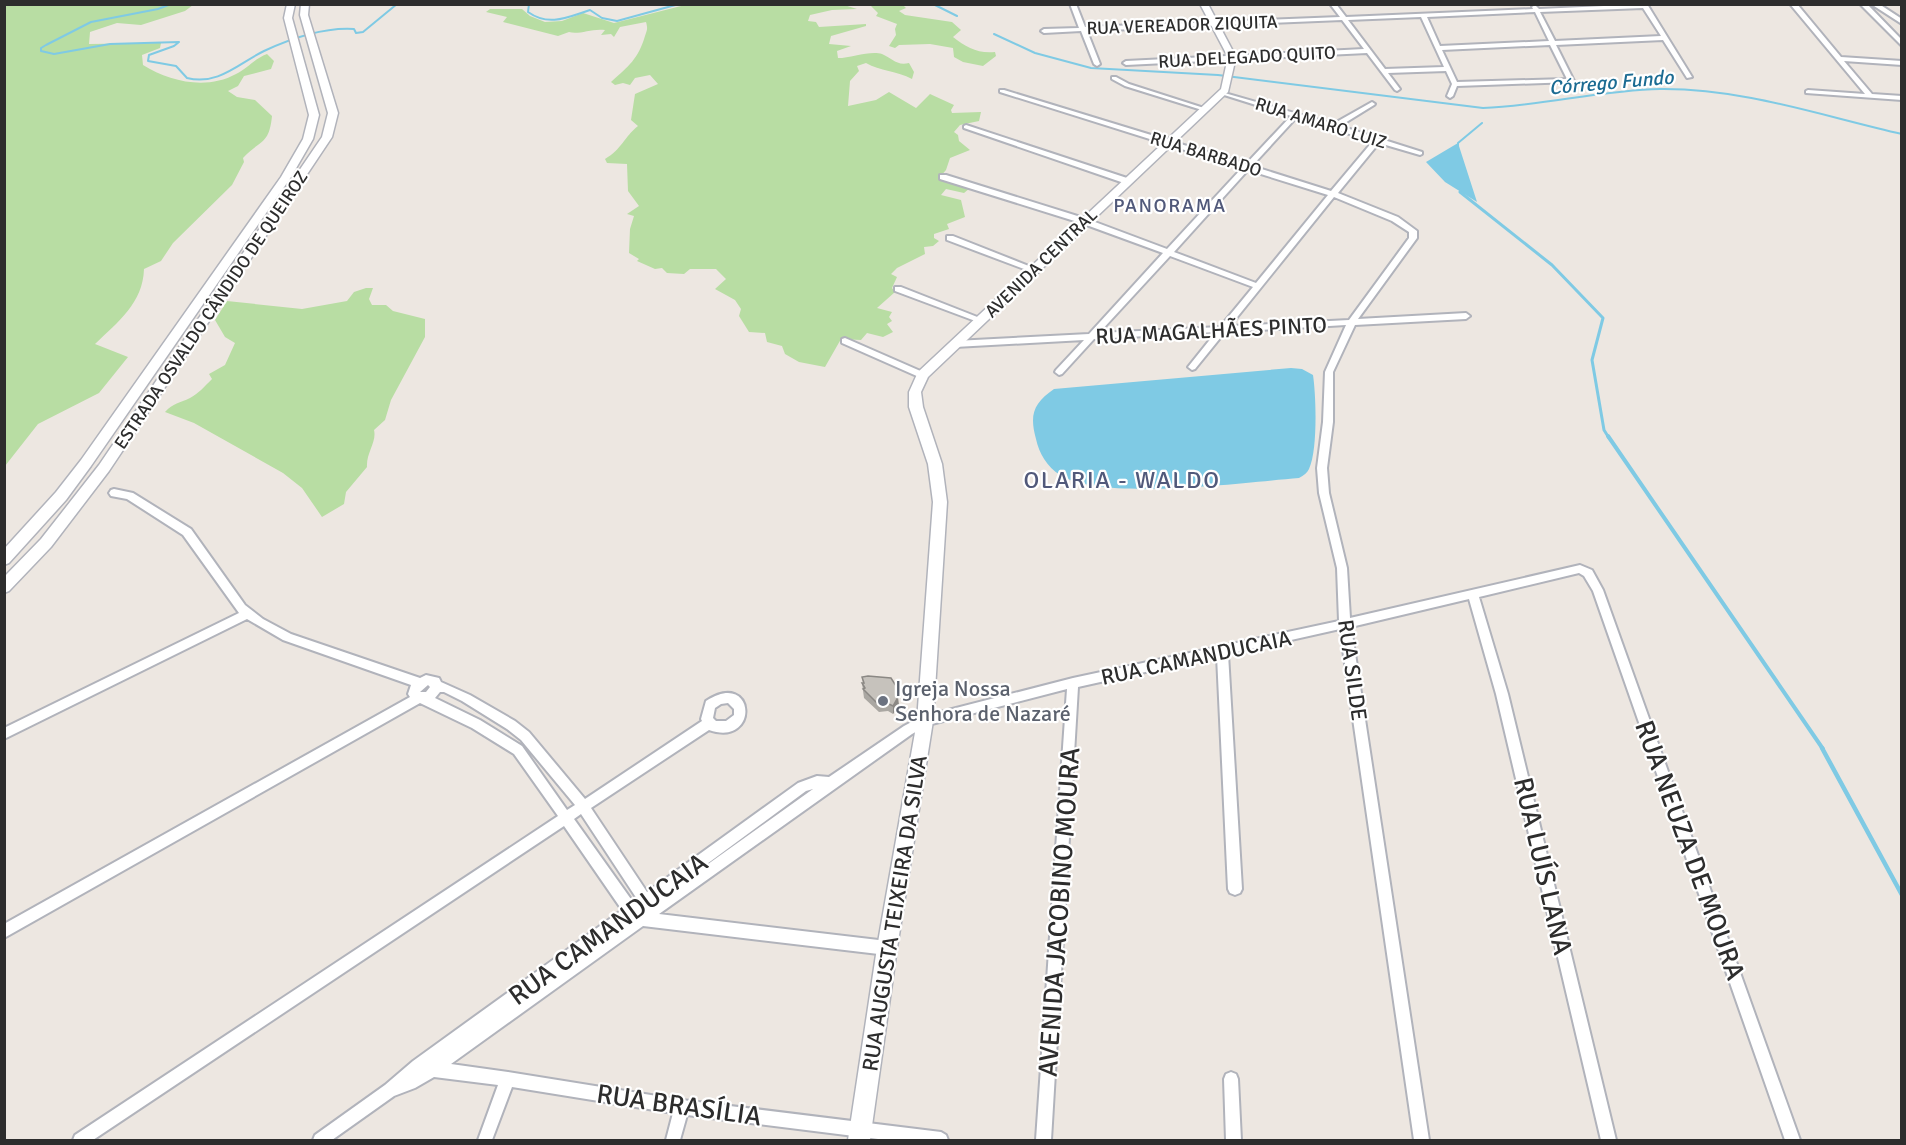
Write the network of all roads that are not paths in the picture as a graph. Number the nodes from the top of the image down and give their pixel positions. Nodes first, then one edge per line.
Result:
1 (291, 4) edge
2 (305, 4) edge
3 (1073, 4) edge
4 (1204, 4) edge
5 (1333, 4) edge
6 (1792, 4) edge
7 (1863, 4) edge
8 (1874, 4) edge
9 (1644, 5) edge
10 (1536, 8) edge
11 (1423, 15) junction
12 (1343, 18) junction
13 (1902, 22) edge
14 (1215, 24) junction
15 (1083, 30) junction
16 (1044, 31) dead end
17 (1664, 38) junction
18 (1553, 43) junction
19 (1902, 44) edge
20 (1437, 48) junction
21 (1368, 51) junction
22 (1232, 57) junction
23 (1840, 59) junction
24 (1126, 63) dead end
25 (1902, 63) edge
26 (1097, 64) dead end
27 (1447, 69) junction
28 (1383, 71) junction
29 (1689, 77) dead end
30 (1114, 78) dead end
31 (1455, 84) junction
32 (1397, 89) dead end
33 (1002, 91) dead end
34 (1808, 92) dead end
35 (1223, 93) junction
36 (1450, 96) dead end
37 (1870, 96) junction
38 (1902, 98) edge
39 (1372, 104) dead end
40 (1204, 109) junction
41 (1295, 115) junction
42 (966, 127) dead end
43 (1334, 127) junction
44 (1377, 140) junction
45 (1168, 143) junction
46 (1420, 153) dead end
47 (1248, 167) junction
48 (943, 177) dead end
49 (1127, 181) junction
50 (1333, 194) junction
51 (1084, 221) junction
52 (1407, 225) joint
53 (950, 238) dead end
54 (1169, 253) junction
55 (1035, 270) junction
56 (1258, 286) junction
57 (898, 289) dead end
58 (1466, 316) dead end
59 (981, 320) junction
60 (1352, 322) junction
61 (1222, 330) junction
62 (1093, 336) junction
63 (844, 341) dead end
64 (955, 344) junction
65 (1192, 367) dead end
66 (1059, 372) dead end
67 (922, 375) junction
68 (114, 493) dead end
69 (4, 559) edge
70 (1577, 569) joint
71 (4, 587) edge
72 (1473, 593) junction
73 (247, 614) junction
74 (1345, 624) junction
75 (1222, 651) junction
76 (419, 683) junction
77 (1073, 683) junction
78 (437, 686) junction
79 (422, 698) junction
80 (925, 721) junction
81 (709, 723) dead end
82 (4, 734) edge
83 (583, 806) junction
84 (567, 817) junction
85 (1235, 889) dead end
86 (647, 913) junction
87 (4, 932) edge
88 (887, 948) junction
89 (424, 1068) junction
90 (1231, 1078) dead end
91 (508, 1079) junction
92 (682, 1107) junction
93 (860, 1135) edge
94 (80, 1140) edge
95 (320, 1140) edge
96 (485, 1140) edge
97 (673, 1140) edge
98 (940, 1140) edge
99 (1044, 1140) edge
100 (1234, 1140) edge
101 (1422, 1140) edge
102 (1609, 1140) edge
103 (1793, 1140) edge

1 - 69 main road, ESTRADA OSVALDO CÂNDIDO DE QUEIROZ
2 - 71 main road, ESTRADA OSVALDO CÂNDIDO DE QUEIROZ
3 - 15 street
4 - 14 main road
5 - 12 street
6 - 23 street
7 - 19 street
8 - 13 street
9 - 10 street, RUA VEREADOR ZIQUITA
9 - 17 street
10 - 11 street, RUA VEREADOR ZIQUITA
10 - 18 street
11 - 12 street, RUA VEREADOR ZIQUITA
11 - 20 street
12 - 14 street, RUA VEREADOR ZIQUITA
12 - 21 street
14 - 15 street, RUA VEREADOR ZIQUITA
14 - 22 main road
15 - 16 street, RUA VEREADOR ZIQUITA
15 - 26 street
17 - 18 street
17 - 29 street
18 - 20 street
18 - 31 street
20 - 27 street
21 - 22 street, RUA DELEGADO QUITO
21 - 28 street
22 - 24 street, RUA DELEGADO QUITO
22 - 35 main road, AVENIDA CENTRAL
23 - 25 street
23 - 37 street
27 - 28 street
27 - 31 street
28 - 32 street
30 - 40 street
31 - 36 street
33 - 45 street, RUA BARBADO
34 - 37 street
35 - 40 main road, AVENIDA CENTRAL
35 - 41 street, RUA AMARO LUIZ
37 - 38 street
39 - 43 street
40 - 45 main road, AVENIDA CENTRAL
41 - 43 street, RUA AMARO LUIZ
41 - 47 street
42 - 49 street
43 - 44 street, RUA AMARO LUIZ
44 - 46 street, RUA AMARO LUIZ
44 - 50 street
45 - 47 street, RUA BARBADO
45 - 49 main road, AVENIDA CENTRAL
47 - 50 street, RUA BARBADO
47 - 54 street
48 - 51 street
49 - 51 main road, AVENIDA CENTRAL
50 - 52 street, RUA BARBADO
50 - 56 street
51 - 54 street
51 - 55 main road, AVENIDA CENTRAL
52 - 60 street, RUA SILDE
53 - 55 street
54 - 56 street
54 - 62 street
55 - 59 main road, AVENIDA CENTRAL
56 - 61 street
57 - 59 street
58 - 60 street, RUA MAGALHÃES PINTO
59 - 64 main road, AVENIDA CENTRAL
60 - 61 street, RUA MAGALHÃES PINTO
60 - 74 street, RUA SILDE
61 - 62 street, RUA MAGALHÃES PINTO
61 - 65 street
62 - 64 street, RUA MAGALHÃES PINTO
62 - 66 street
63 - 67 street
64 - 67 main road
67 - 80 main road, RUA AUGUSTA TEIXEIRA DA SILVA
68 - 73 street
70 - 72 street, RUA CAMANDUCAIA
70 - 103 street, RUA NEUZA DE MOURA
72 - 74 street, RUA CAMANDUCAIA
72 - 102 street, RUA LUÍS LANA
73 - 76 street
73 - 82 street
74 - 75 street, RUA CAMANDUCAIA
74 - 101 street, RUA SILDE
75 - 77 street, RUA CAMANDUCAIA
75 - 85 street
76 - 78 street
76 - 79 street
77 - 80 street, RUA CAMANDUCAIA
77 - 99 street, AVENIDA JACOBINO MOURA
78 - 79 street
78 - 83 street
79 - 84 street
79 - 87 street
80 - 86 street, RUA CAMANDUCAIA
80 - 88 main road, RUA AUGUSTA TEIXEIRA DA SILVA
81 - 83 street
83 - 84 street
83 - 86 street
84 - 86 street
84 - 94 street
86 - 88 street
86 - 89 street, RUA CAMANDUCAIA
88 - 93 main road, RUA AUGUSTA TEIXEIRA DA SILVA
89 - 91 street, RUA BRASÍLIA
89 - 95 street, RUA CAMANDUCAIA
90 - 100 street
91 - 92 street, RUA BRASÍLIA
91 - 96 street
92 - 93 street, RUA BRASÍLIA
92 - 97 street
93 - 98 street, RUA BRASÍLIA

